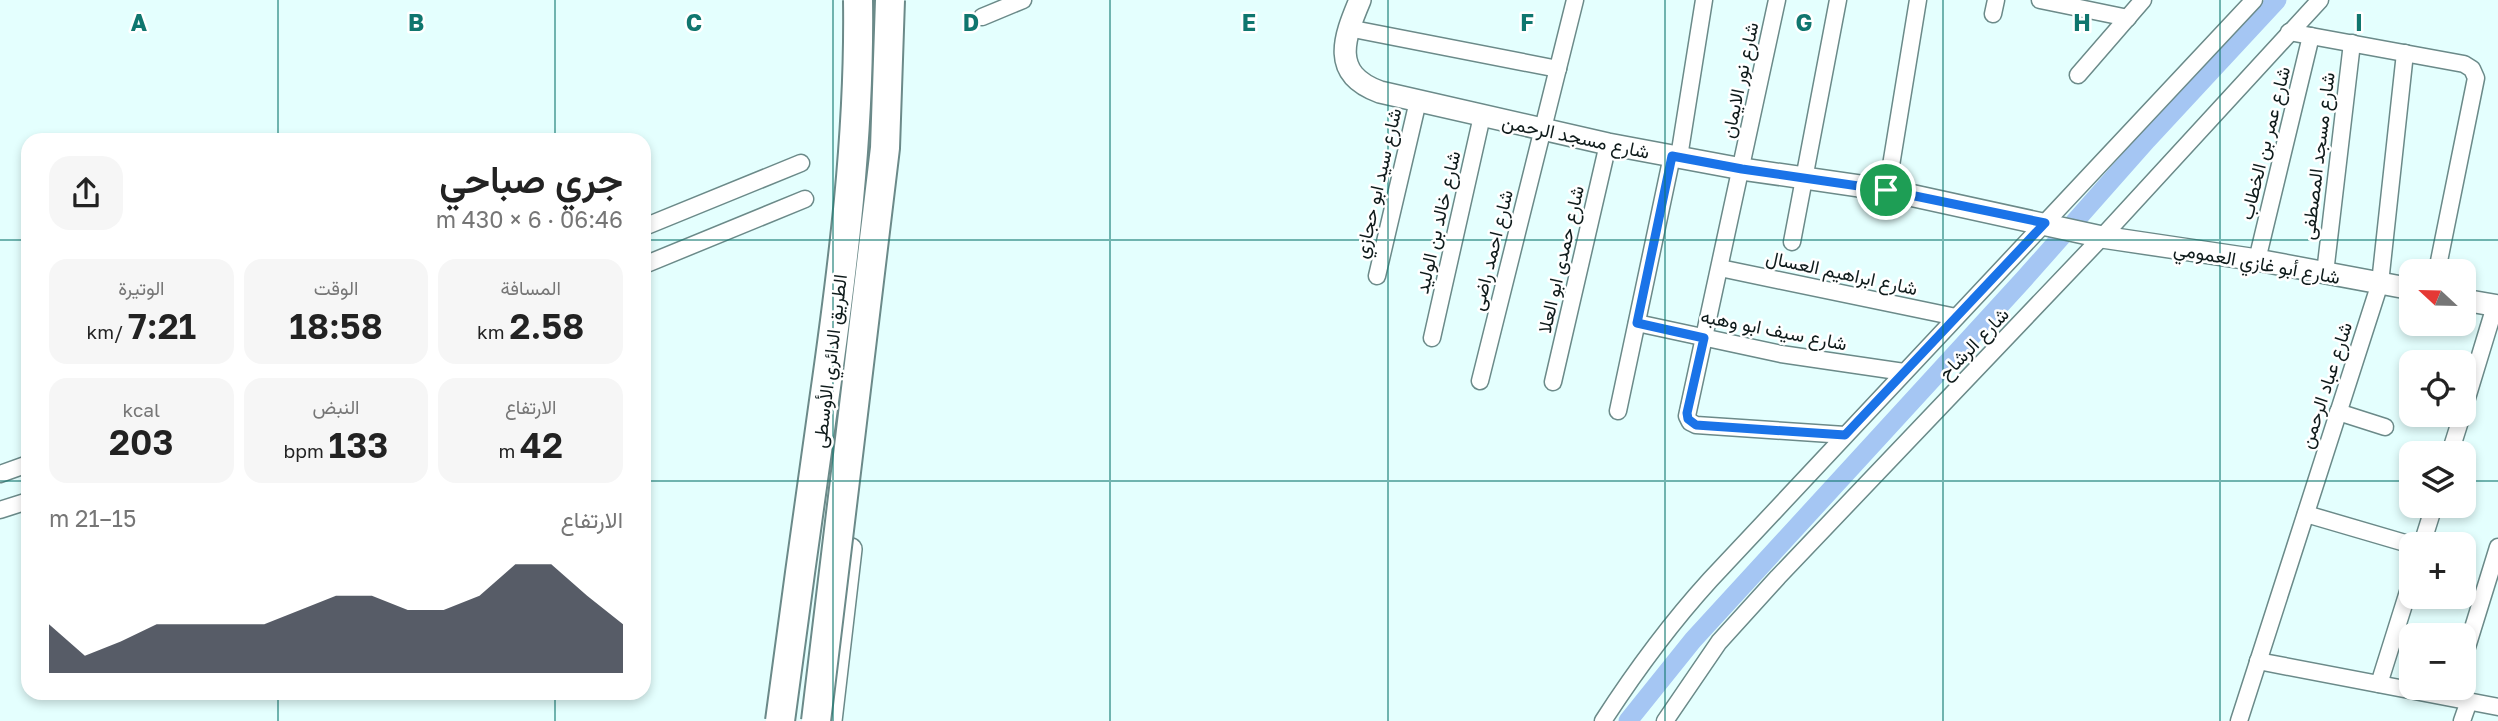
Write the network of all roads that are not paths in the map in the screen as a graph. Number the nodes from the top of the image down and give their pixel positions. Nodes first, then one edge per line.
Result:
1 (844, 0) edge
2 (858, 0) edge
3 (890, 0) edge
4 (901, 0) edge
5 (1023, 0) edge
6 (1360, 0) edge
7 (1575, 0) edge
8 (1704, 0) edge
9 (1777, 0) edge
10 (1838, 0) edge
11 (1918, 0) edge
12 (2040, 0) edge
13 (2143, 0) edge
14 (2254, 0) edge
15 (2320, 0) edge
16 (982, 17) dead end
17 (2128, 18) junction
18 (1348, 28) junction
19 (2289, 32) junction
20 (2311, 36) junction
21 (2352, 43) junction
22 (2405, 53) junction
23 (1558, 69) junction
24 (2078, 75) dead end
25 (1418, 101) junction
26 (1482, 116) junction
27 (1543, 129) junction
28 (1608, 144) junction
29 (1675, 157) junction
30 (801, 163) dead end
31 (1742, 169) junction
32 (1804, 178) junction
33 (1886, 190) junction
34 (804, 199) dead end
35 (2045, 223) junction
36 (651, 224) edge
37 (2102, 237) junction
38 (1793, 242) dead end
39 (2439, 259) edge
40 (2258, 260) junction
41 (651, 262) edge
42 (1720, 268) junction
43 (2325, 273) junction
44 (1377, 276) dead end
45 (2380, 284) junction
46 (2399, 287) edge
47 (2476, 302) edge
48 (2497, 306) edge
49 (1956, 317) junction
50 (1637, 323) junction
51 (1432, 338) dead end
52 (1704, 338) junction
53 (2476, 371) edge
54 (1904, 372) junction
55 (1480, 381) dead end
56 (1553, 382) dead end
57 (1618, 411) dead end
58 (2338, 412) junction
59 (2385, 427) dead end
60 (1845, 435) junction
61 (21, 466) edge
62 (0, 474) edge
63 (21, 503) edge
64 (0, 510) edge
65 (2306, 514) junction
66 (2399, 541) edge
67 (2498, 547) edge
68 (792, 562) junction
69 (849, 567) junction
70 (2403, 609) edge
71 (2475, 623) edge
72 (2258, 662) junction
73 (2379, 684) junction
74 (2399, 686) edge
75 (2469, 701) joint
76 (2498, 706) edge
77 (772, 721) edge
78 (780, 721) edge
79 (816, 721) edge
80 (831, 721) edge
81 (1603, 721) edge
82 (1665, 721) edge
83 (2239, 721) edge
84 (2462, 721) edge

1 - 68 street
2 - 78 highway, الطريق الدائري الأوسطى, bridge
3 - 79 highway, الطريق الدائري الأوسطى, bridge
4 - 69 street
5 - 16 street
6 - 18 street
7 - 23 street, شارع احمد راضى
8 - 29 street
9 - 31 street, شارع نور الايمان
10 - 32 street
11 - 33 street
12 - 17 street
13 - 17 street
14 - 35 street, شارع الرشاح
15 - 19 street, شارع الرشاح
17 - 24 street
18 - 23 street
18 - 25 street, شارع مسجد الرحمن
19 - 20 street
19 - 37 street, شارع الرشاح
20 - 21 street
20 - 40 street, شارع عمر بن الخطاب
21 - 22 street
21 - 43 street, شارع مسجد المصطفى
22 - 39 street
22 - 45 street, شارع عباد الرحمن
23 - 27 street, شارع احمد راضى
25 - 26 street, شارع مسجد الرحمن
25 - 44 street, شارع سيد ابو حجازي
26 - 27 street, شارع مسجد الرحمن
26 - 51 street, شارع خالد بن الوليد
27 - 28 street, شارع مسجد الرحمن
27 - 55 street, شارع احمد راضى
28 - 29 street, شارع مسجد الرحمن
28 - 56 street, شارع حمدى ابو العلا
29 - 31 street, شارع مسجد الرحمن
29 - 50 street
30 - 36 street
31 - 32 street, شارع مسجد الرحمن
31 - 42 street, شارع نور الايمان
32 - 33 street, شارع مسجد الرحمن
32 - 38 street
33 - 35 street, شارع مسجد الرحمن
34 - 41 street
35 - 37 street, شارع مسجد الرحمن
35 - 49 street, شارع الرشاح
37 - 40 street, شارع أبو غازي العمومي
37 - 82 street, شارع الرشاح
40 - 43 street, شارع أبو غازي العمومي
42 - 49 street, شارع ابراهيم العسال
42 - 52 street, شارع نور الايمان
43 - 45 street, شارع أبو غازي العمومي
45 - 46 street, شارع أبو غازي العمومي
45 - 58 street, شارع عباد الرحمن
47 - 48 street
48 - 53 street
49 - 54 street, شارع الرشاح
50 - 52 street, شارع سيف ابو وهبه
50 - 57 street
52 - 54 street, شارع سيف ابو وهبه
52 - 60 street, شارع نور الايمان
54 - 60 street, شارع الرشاح
58 - 59 street
58 - 65 street, شارع عباد الرحمن
60 - 81 street, شارع الرشاح
61 - 62 street
63 - 64 street
65 - 66 street
65 - 72 street, شارع عباد الرحمن
67 - 71 street
68 - 69 street
68 - 77 street
69 - 80 street
70 - 73 street
72 - 73 street
72 - 83 street, شارع عباد الرحمن
73 - 74 street
75 - 76 street
75 - 84 street

